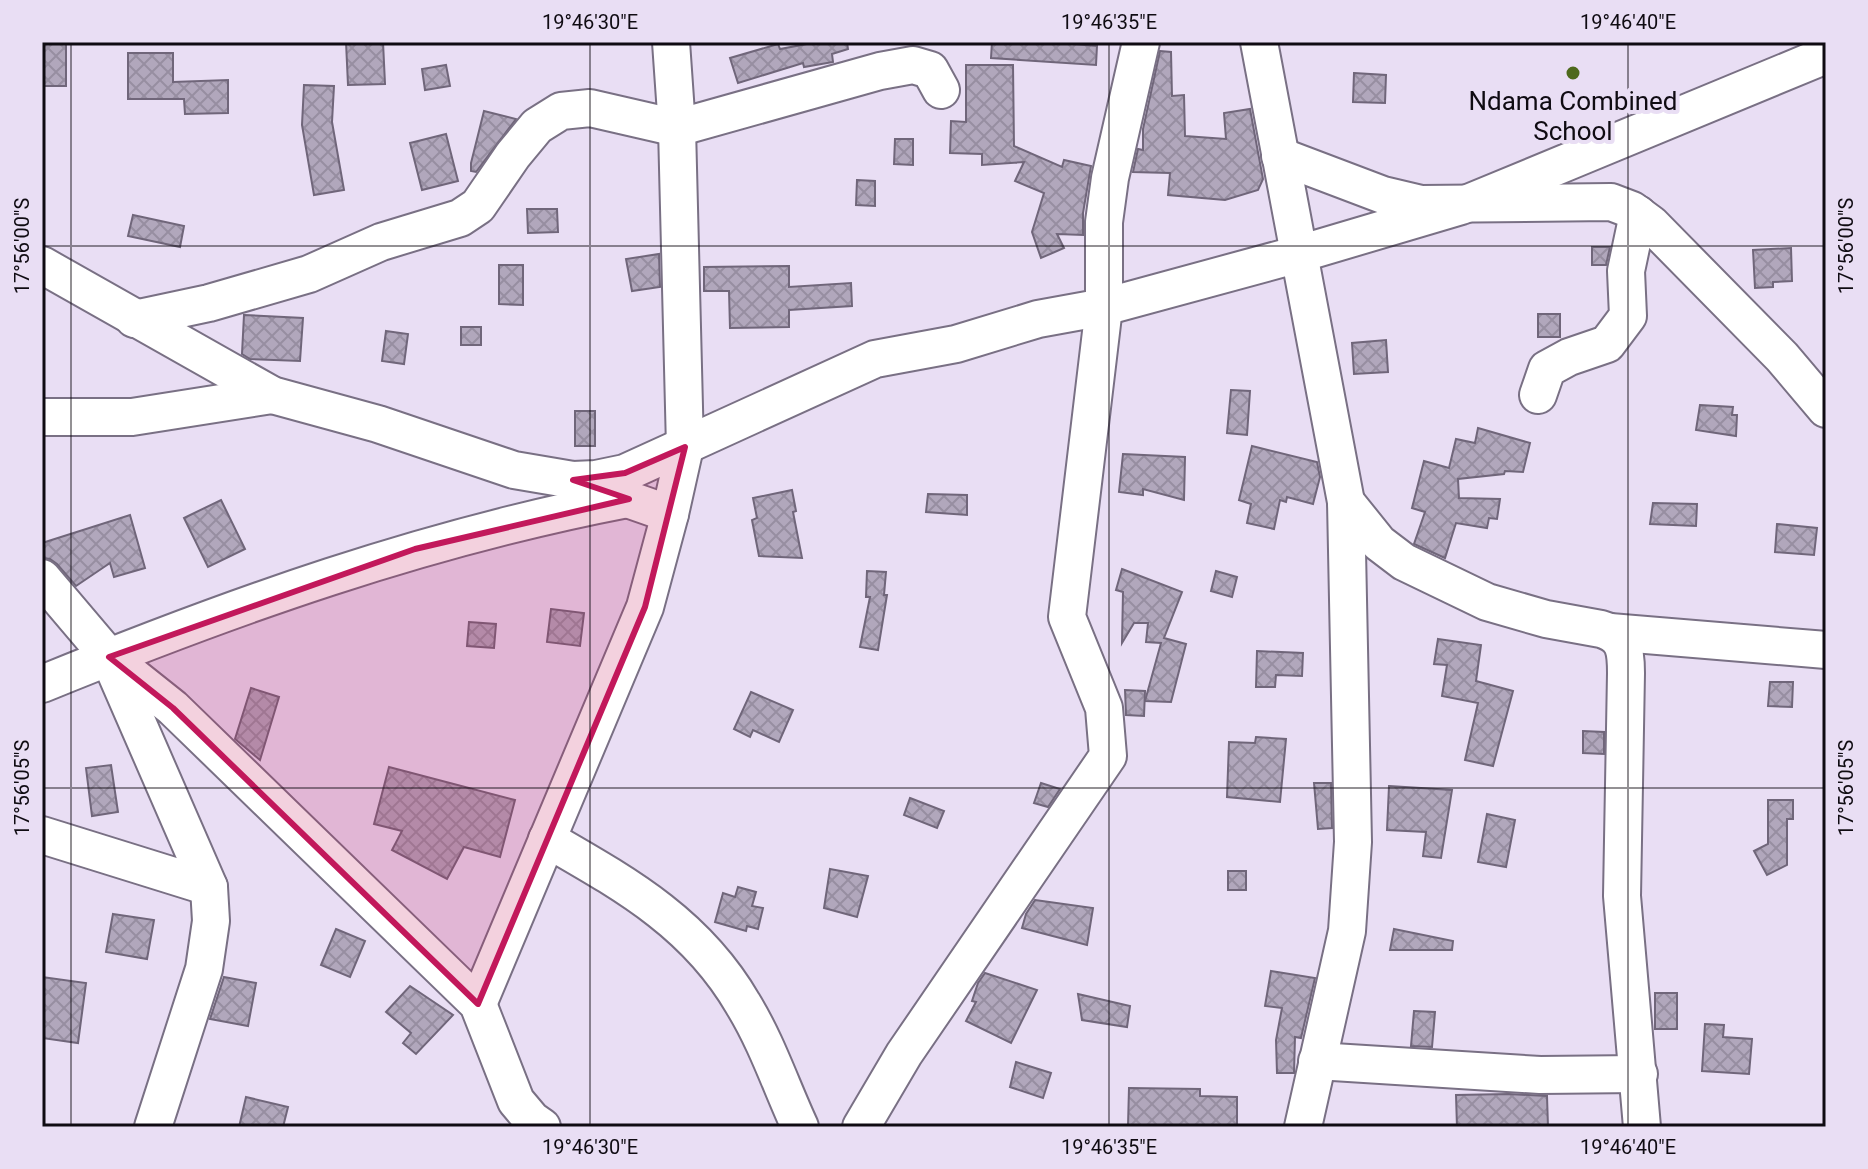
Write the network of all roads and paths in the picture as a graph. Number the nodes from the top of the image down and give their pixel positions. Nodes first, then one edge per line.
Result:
1 (671, 42) edge
2 (1141, 42) edge
3 (1259, 42) edge
4 (1826, 55) edge
5 (941, 90) dead end
6 (677, 128) junction
7 (1280, 156) junction
8 (1461, 206) junction
9 (1638, 214) junction
10 (1299, 254) junction
11 (42, 265) edge
12 (1104, 307) junction
13 (134, 319) junction
14 (272, 395) junction
15 (1538, 395) dead end
16 (1826, 409) edge
17 (42, 417) edge
18 (685, 447) junction
19 (573, 480) junction
20 (629, 499) junction
21 (1346, 502) junction
22 (670, 514) junction
23 (42, 578) edge
24 (1610, 632) junction
25 (1826, 650) edge
26 (109, 657) junction
27 (42, 684) edge
28 (42, 835) edge
29 (547, 839) junction
30 (209, 887) junction
31 (478, 1004) junction
32 (1317, 1061) junction
33 (1639, 1074) junction
34 (153, 1127) edge
35 (542, 1127) edge
36 (800, 1127) edge
37 (861, 1127) edge
38 (1303, 1127) edge
39 (1642, 1127) edge

1 - 6 street
2 - 12 street
3 - 7 street
4 - 8 street
5 - 6 street
6 - 13 street
6 - 18 street
7 - 8 street
7 - 10 street
8 - 9 street
8 - 10 street
9 - 15 street
9 - 16 street
10 - 12 street
10 - 21 street
11 - 13 street
12 - 18 street
12 - 37 street
13 - 14 street
14 - 17 street
14 - 19 street
18 - 19 street
18 - 22 street
19 - 20 street
20 - 22 street
20 - 26 street
21 - 24 street
21 - 32 street
22 - 29 street
23 - 26 street
24 - 25 street
24 - 33 street
26 - 27 street
26 - 30 street
26 - 31 street
28 - 30 street
29 - 31 street
29 - 36 street
30 - 34 street
31 - 35 street
32 - 33 street
32 - 38 street
33 - 39 street

